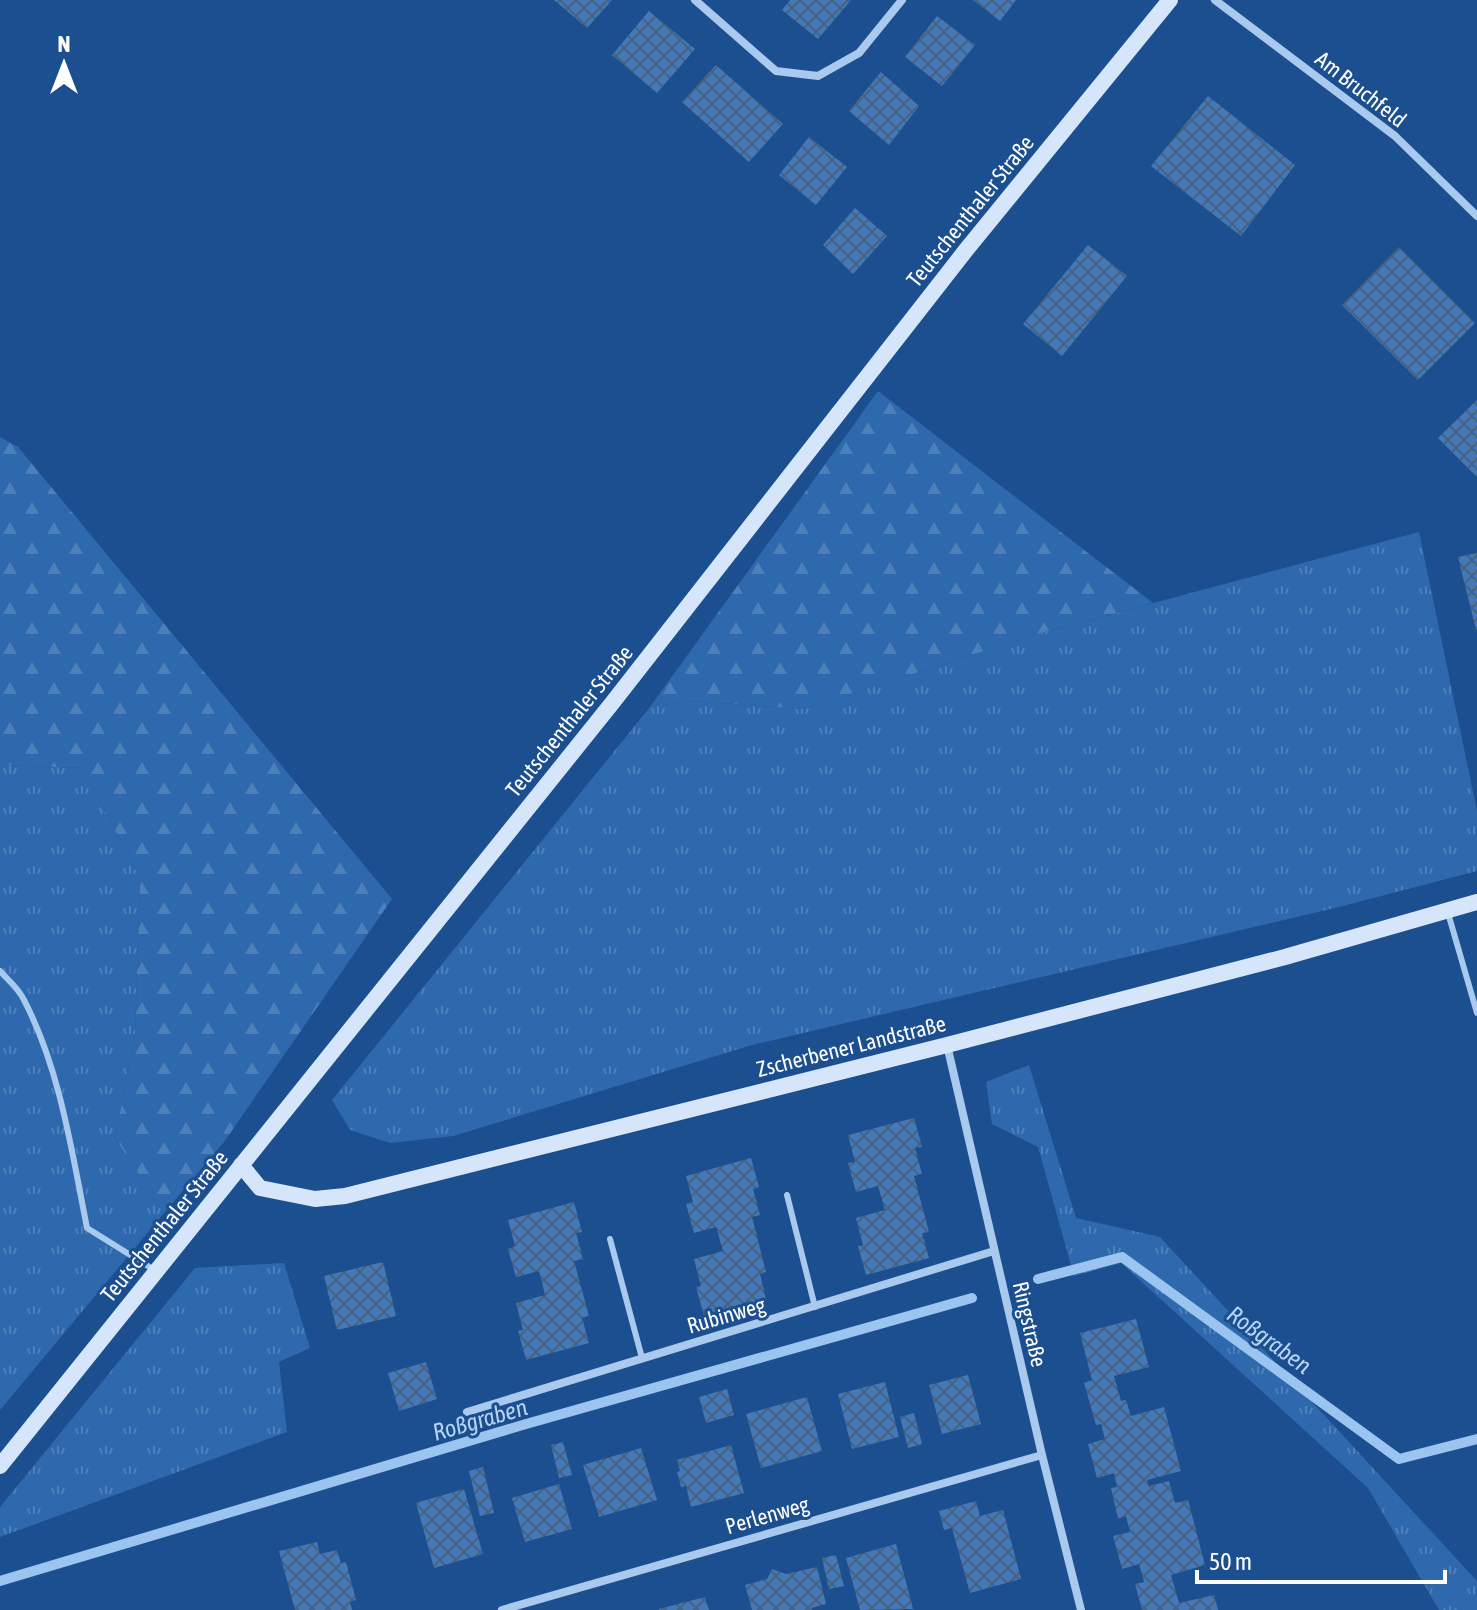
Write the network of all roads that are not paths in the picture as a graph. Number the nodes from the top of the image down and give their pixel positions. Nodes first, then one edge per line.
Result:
1 (695, 0) edge
2 (902, 0) edge
3 (1170, 0) edge
4 (1215, 0) edge
5 (1477, 216) edge
6 (1477, 902) edge
7 (1447, 910) junction
8 (0, 971) edge
9 (1477, 1013) edge
10 (947, 1045) junction
11 (241, 1165) junction
12 (787, 1195) dead end
13 (610, 1239) dead end
14 (994, 1251) junction
15 (156, 1271) junction
16 (815, 1307) junction
17 (642, 1358) junction
18 (467, 1412) dead end
19 (1042, 1455) junction
20 (0, 1466) edge
21 (502, 1610) edge
22 (1081, 1610) edge

1 - 2 street
3 - 11 street, Teutschenthaler Straße
4 - 5 street, Am Bruchfeld
6 - 7 street, Zscherbener Landstraße
7 - 9 lane
7 - 10 street, Zscherbener Landstraße
8 - 15 lane
10 - 11 street, Zscherbener Landstraße
10 - 14 street, Ringstraße
11 - 15 street, Teutschenthaler Straße
12 - 16 lane
13 - 17 lane
14 - 16 street, Rubinweg
14 - 19 street, Ringstraße
15 - 20 street, Teutschenthaler Straße
16 - 17 street, Rubinweg
17 - 18 street, Rubinweg
19 - 21 street, Perlenweg
19 - 22 street, Ringstraße

